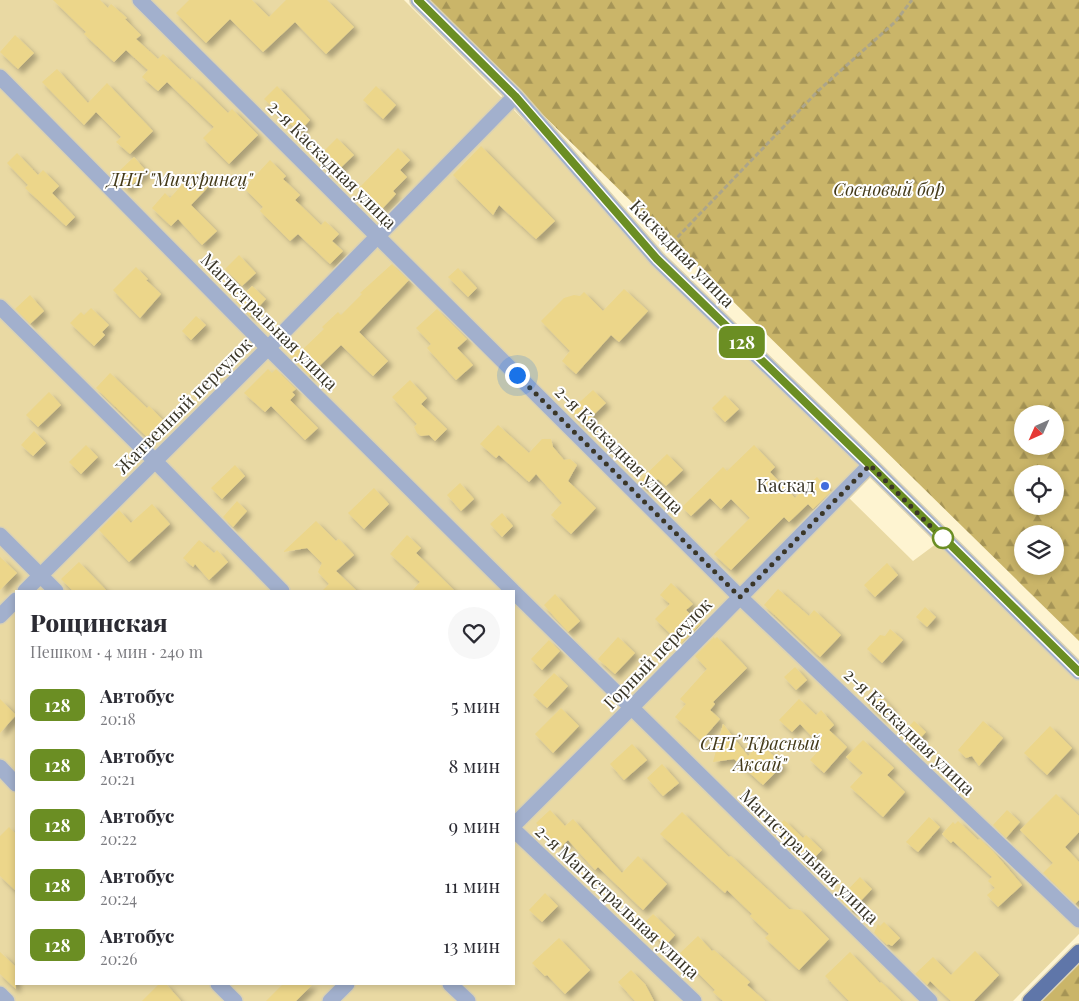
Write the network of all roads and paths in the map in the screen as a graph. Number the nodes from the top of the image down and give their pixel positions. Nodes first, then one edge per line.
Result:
1 (140, 0) edge
2 (418, 0) edge
3 (912, 0) edge
4 (0, 77) edge
5 (515, 96) junction
6 (377, 236) junction
7 (657, 259) junction
8 (0, 308) edge
9 (268, 348) junction
10 (155, 461) junction
11 (870, 465) junction
12 (0, 535) edge
13 (41, 576) junction
14 (26, 590) edge
15 (55, 590) edge
16 (281, 590) edge
17 (513, 590) edge
18 (515, 592) edge
19 (740, 597) junction
20 (15, 601) edge
21 (0, 616) edge
22 (1079, 672) edge
23 (631, 708) junction
24 (0, 767) edge
25 (15, 783) edge
26 (515, 824) edge
27 (515, 831) edge
28 (1079, 920) edge
29 (1079, 952) edge
30 (219, 985) edge
31 (346, 985) edge
32 (451, 985) edge
33 (0, 994) edge
34 (7, 1001) edge
35 (235, 1001) edge
36 (330, 1001) edge
37 (468, 1001) edge
38 (694, 1001) edge
39 (930, 1001) edge
40 (1030, 1001) edge

1 - 6 street, 2-я Каскадная улица
2 - 5 street, Каскадная улица
3 - 7 path
4 - 9 street, Магистральная улица
5 - 6 street, Жатвенный переулок
5 - 7 street, Каскадная улица
6 - 9 street, Жатвенный переулок
6 - 19 street, 2-я Каскадная улица
7 - 11 street, Каскадная улица
8 - 10 street
9 - 10 street, Жатвенный переулок
9 - 17 street, Магистральная улица
10 - 13 street, Жатвенный переулок
10 - 16 street
11 - 19 street, Горный переулок
11 - 22 street, Каскадная улица
12 - 13 street
13 - 14 street, Жатвенный переулок
13 - 15 street
18 - 23 street, Магистральная улица
19 - 23 street, Горный переулок
19 - 28 street, 2-я Каскадная улица
20 - 21 street
23 - 26 street, Горный переулок
23 - 39 street, Магистральная улица
24 - 25 street
27 - 38 street, 2-я Магистральная улица
29 - 40 main road
30 - 35 street
31 - 36 street
32 - 37 street
33 - 34 street

